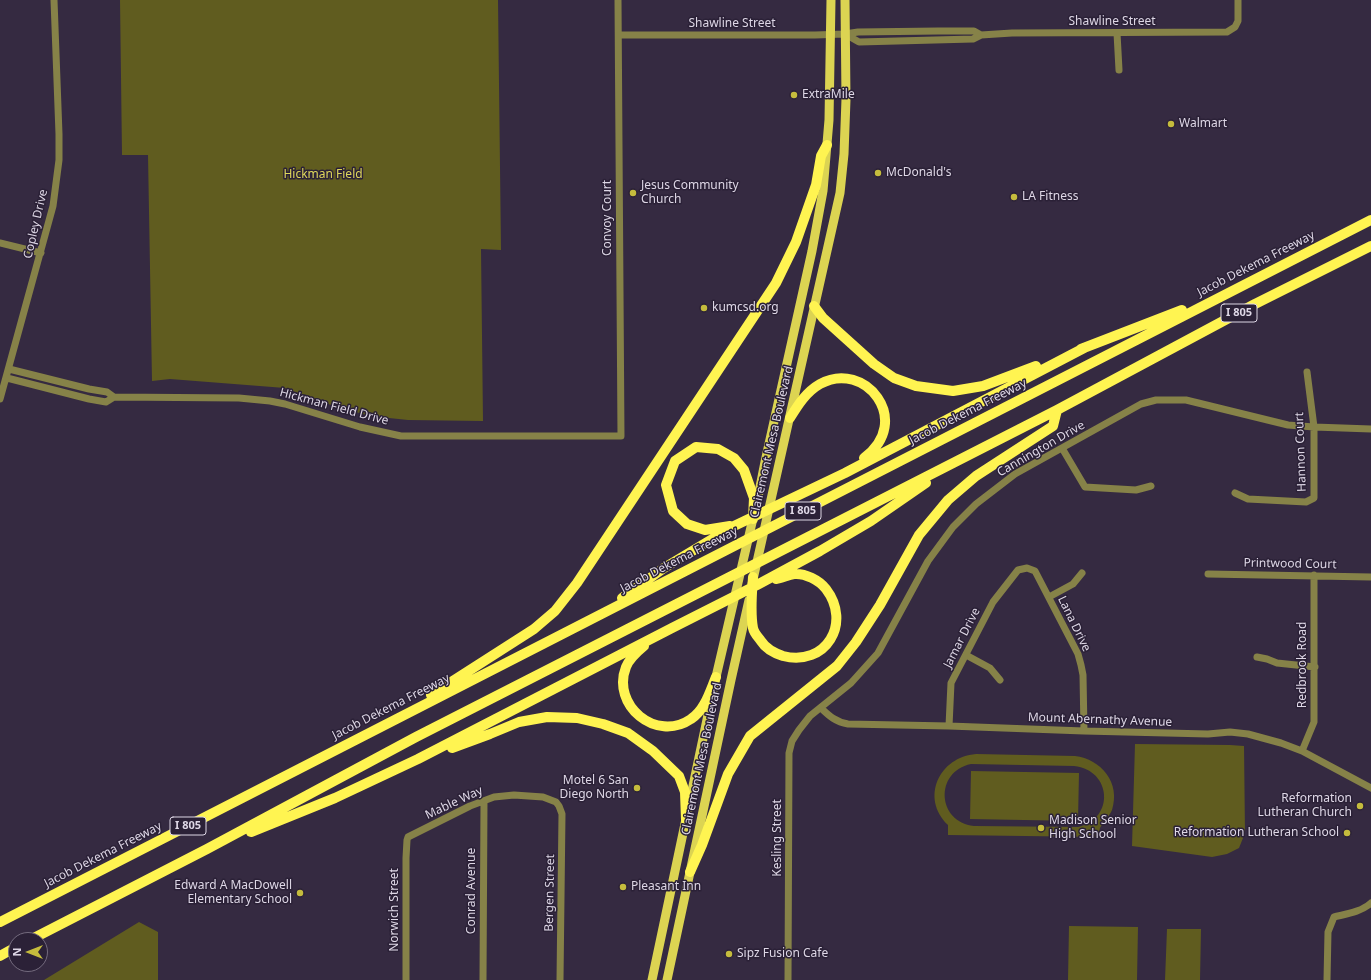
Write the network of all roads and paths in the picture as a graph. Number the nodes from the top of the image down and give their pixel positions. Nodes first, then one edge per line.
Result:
1 (54, 0) edge
2 (618, 0) edge
3 (830, 0) edge
4 (845, 0) edge
5 (1238, 0) edge
6 (1117, 33) junction
7 (831, 34) junction
8 (845, 34) junction
9 (619, 35) junction
10 (1119, 70) dead end
11 (827, 145) junction
12 (1371, 220) edge
13 (0, 243) edge
14 (1371, 246) edge
15 (41, 253) junction
16 (1229, 292) junction
17 (814, 306) junction
18 (1086, 347) junction
19 (9, 369) junction
20 (1307, 372) dead end
21 (7, 378) junction
22 (114, 397) junction
23 (0, 400) edge
24 (1057, 410) junction
25 (790, 418) junction
26 (1314, 427) junction
27 (1371, 428) edge
28 (621, 436) joint
29 (1062, 448) junction
30 (962, 458) junction
31 (845, 473) junction
32 (1151, 486) dead end
33 (1235, 494) dead end
34 (756, 498) junction
35 (753, 519) joint
36 (734, 526) junction
37 (1018, 570) joint
38 (1082, 573) dead end
39 (1208, 574) dead end
40 (1314, 575) junction
41 (1371, 577) edge
42 (755, 581) junction
43 (1049, 597) junction
44 (749, 608) junction
45 (591, 620) junction
46 (672, 628) junction
47 (966, 655) junction
48 (1257, 657) dead end
49 (1314, 667) junction
50 (716, 677) junction
51 (1000, 680) dead end
52 (821, 708) junction
53 (949, 726) junction
54 (377, 730) junction
55 (1084, 731) junction
56 (1302, 751) junction
57 (418, 759) junction
58 (1370, 786) edge
59 (484, 802) junction
60 (559, 806) joint
61 (686, 820) junction
62 (407, 840) joint
63 (207, 849) junction
64 (690, 872) junction
65 (1371, 903) edge
66 (0, 922) edge
67 (46, 932) edge
68 (406, 980) edge
69 (483, 980) edge
70 (560, 980) edge
71 (652, 980) edge
72 (667, 980) edge
73 (788, 980) edge
74 (1327, 980) edge

1 - 15 street, Copley Drive
2 - 9 street, Convoy Court
3 - 7 main road, Clairemont Mesa Boulevard
4 - 8 main road, Clairemont Mesa Boulevard
5 - 6 street, Shawline Street
6 - 8 street, Shawline Street
6 - 10 street
7 - 8 street, Shawline Street
7 - 9 street, Shawline Street
7 - 11 main road, Clairemont Mesa Boulevard
8 - 17 main road, Clairemont Mesa Boulevard
9 - 28 street, Convoy Court
11 - 34 main road, Clairemont Mesa Boulevard
11 - 54 highway
12 - 16 highway, Jacob Dekema Freeway / I 805
13 - 15 street
14 - 24 highway, I 805
15 - 19 street, Copley Drive
16 - 18 highway
16 - 45 highway, Jacob Dekema Freeway / I 805
17 - 18 highway
17 - 25 main road, Clairemont Mesa Boulevard
18 - 31 highway
19 - 21 street, Copley Drive
19 - 22 street, Hickman Field Drive
20 - 26 street, Hannon Court
21 - 22 street, Hickman Field Drive
21 - 23 street, Copley Drive
22 - 28 street, Hickman Field Drive
24 - 30 highway, I 805
24 - 64 highway
25 - 31 highway
25 - 42 main road, Clairemont Mesa Boulevard
26 - 27 street, Cannington Drive
26 - 29 street, Cannington Drive
26 - 33 street, Hannon Court
29 - 32 street
29 - 52 street, Cannington Drive
30 - 42 highway
30 - 63 highway, I 805
31 - 36 highway
34 - 35 highway
34 - 36 highway
35 - 50 main road, Clairemont Mesa Boulevard
36 - 45 highway
37 - 43 street, Lana Drive
37 - 47 street, Jamar Drive
38 - 43 street
39 - 40 street, Printwood Court
40 - 41 street, Printwood Court
40 - 49 street, Redbrook Road
42 - 44 highway
42 - 44 highway
42 - 46 highway
43 - 55 street, Lana Drive
44 - 64 main road, Clairemont Mesa Boulevard
45 - 54 highway, Jacob Dekema Freeway / I 805
46 - 50 highway
46 - 57 highway
47 - 51 street
47 - 53 street, Jamar Drive
48 - 49 street
49 - 56 street, Redbrook Road
50 - 61 main road, Clairemont Mesa Boulevard
52 - 53 street, Mount Abernathy Avenue
52 - 73 street, Kesling Street
53 - 55 street, Mount Abernathy Avenue
54 - 66 highway, Jacob Dekema Freeway / I 805
55 - 56 street, Mount Abernathy Avenue
56 - 58 street, Mount Abernathy Avenue
57 - 61 highway
57 - 63 highway
59 - 60 street, Mable Way
59 - 62 street, Mable Way
59 - 69 street, Conrad Avenue
60 - 70 street, Bergen Street
61 - 71 main road, Clairemont Mesa Boulevard
62 - 68 street, Norwich Street
63 - 67 highway, I 805
64 - 72 main road, Clairemont Mesa Boulevard
65 - 74 street

